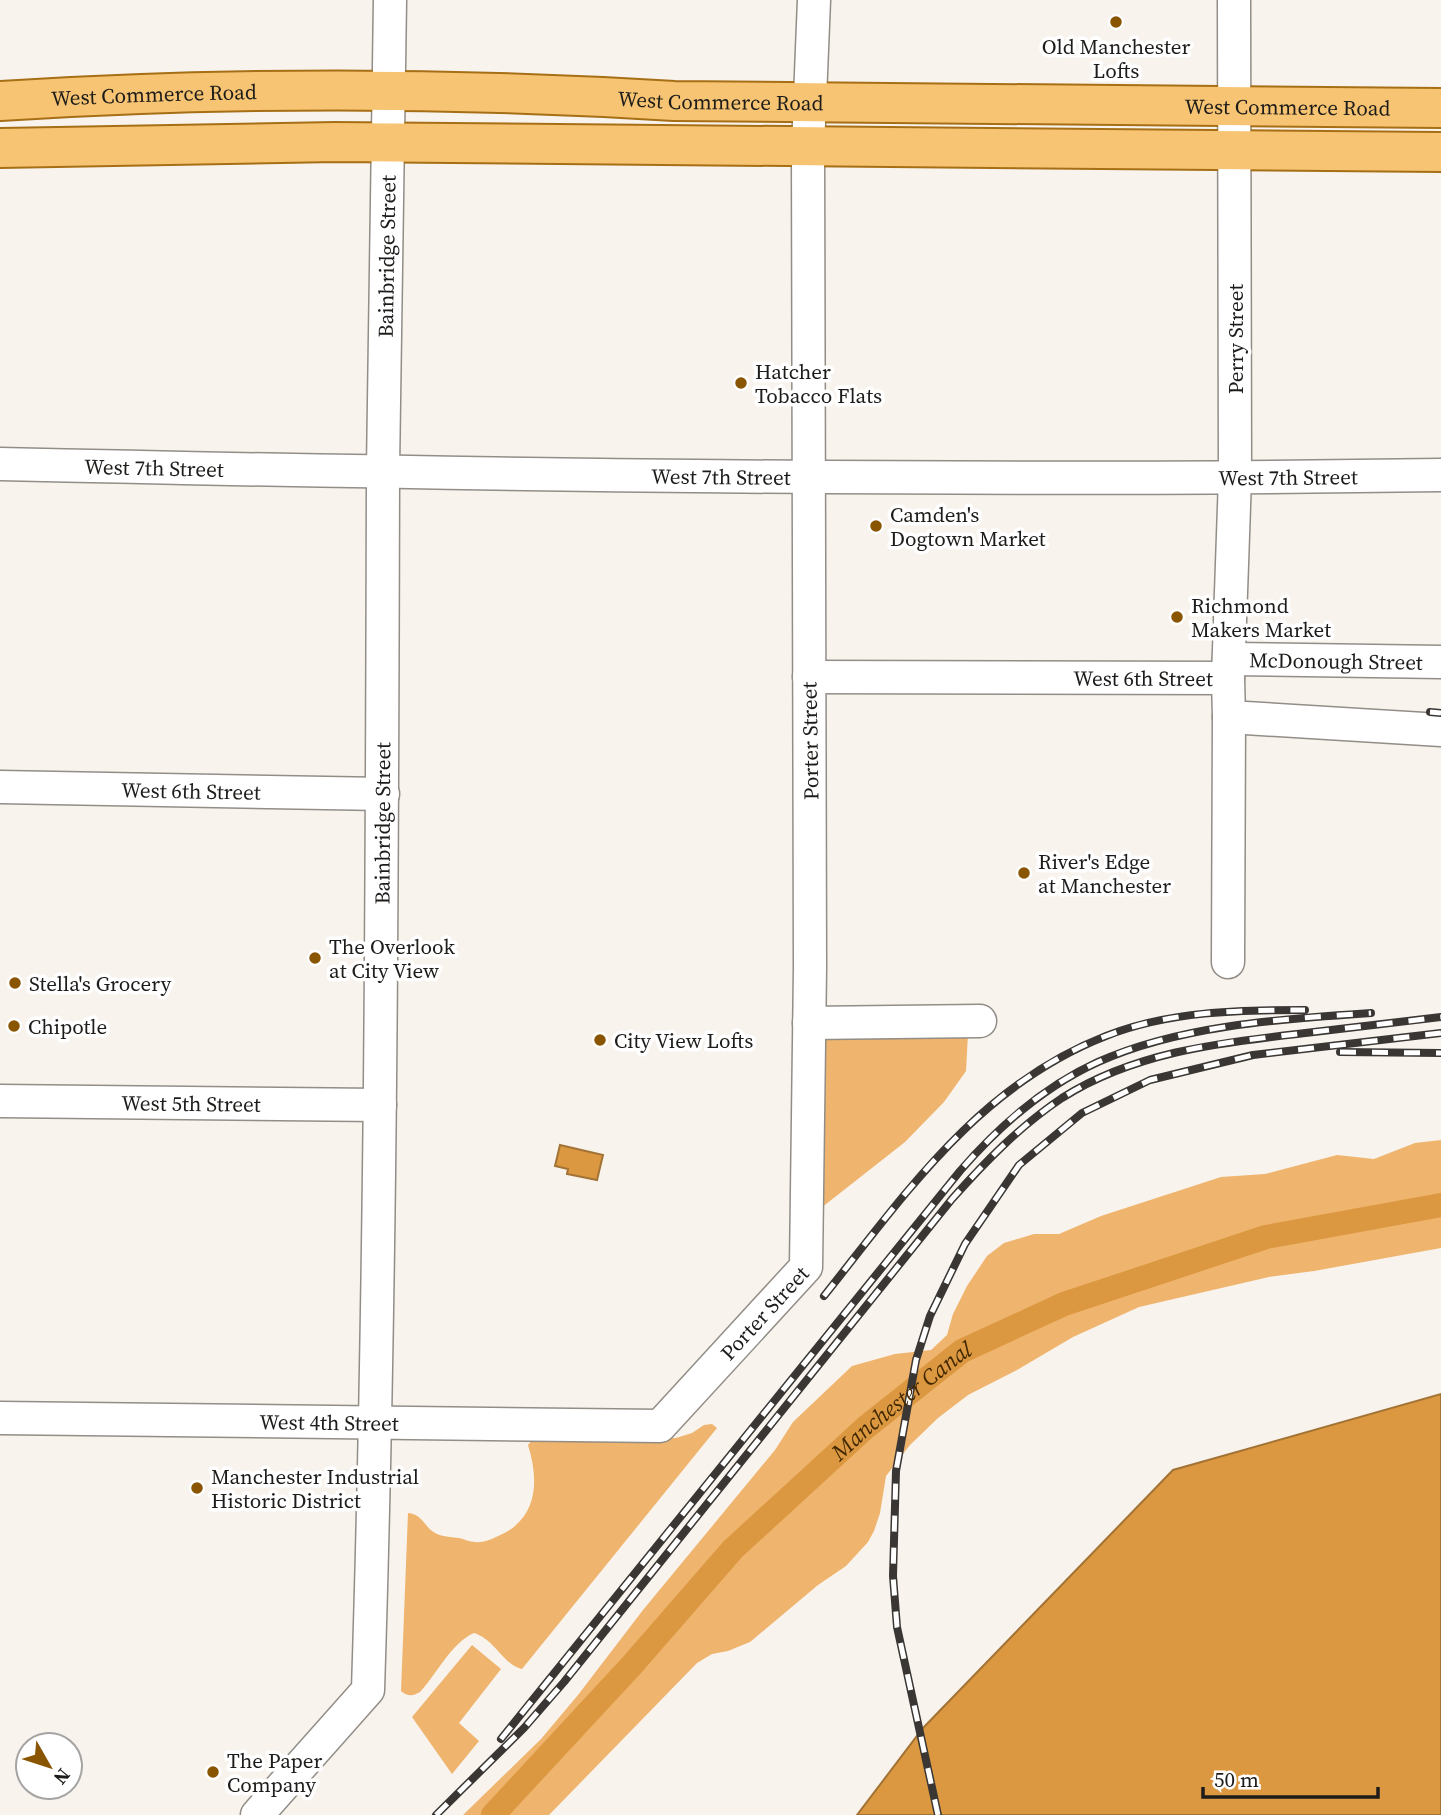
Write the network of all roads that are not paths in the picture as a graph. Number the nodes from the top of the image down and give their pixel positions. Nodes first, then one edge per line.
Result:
1 (390, 0) edge
2 (814, 0) edge
3 (1234, 0) edge
4 (389, 92) junction
5 (0, 101) edge
6 (809, 103) junction
7 (1236, 107) junction
8 (1441, 108) edge
9 (388, 143) junction
10 (808, 147) junction
11 (0, 148) edge
12 (1235, 151) junction
13 (1441, 152) edge
14 (0, 464) edge
15 (383, 473) junction
16 (808, 475) junction
17 (1441, 475) edge
18 (1235, 478) junction
19 (1441, 662) edge
20 (1229, 668) junction
21 (809, 677) junction
22 (1229, 717) junction
23 (1441, 730) edge
24 (0, 787) edge
25 (383, 794) junction
26 (1228, 962) dead end
27 (980, 1021) dead end
28 (809, 1023) junction
29 (0, 1101) edge
30 (380, 1105) junction
31 (0, 1418) edge
32 (376, 1424) junction
33 (660, 1426) joint
34 (257, 1815) edge

1 - 4 street, Bainbridge Street
2 - 6 street, Porter Street
3 - 7 street, Perry Street
4 - 5 main road, West Commerce Road
4 - 6 main road, West Commerce Road
4 - 9 street, Bainbridge Street
6 - 7 main road, West Commerce Road
6 - 10 street, Porter Street
7 - 8 main road, West Commerce Road
7 - 12 street, Perry Street
9 - 10 main road, West Commerce Road
9 - 11 main road, West Commerce Road
9 - 15 street, Bainbridge Street
10 - 12 main road, West Commerce Road
10 - 16 street, Porter Street
12 - 13 main road, West Commerce Road
12 - 18 street, Perry Street
14 - 15 street, West 7th Street
15 - 16 street, West 7th Street
15 - 25 street, Bainbridge Street
16 - 18 street, West 7th Street
16 - 21 street, Porter Street
17 - 18 street, West 7th Street
18 - 20 street, Perry Street
19 - 20 street, McDonough Street
20 - 21 street, West 6th Street
20 - 22 street, West 6th Street
21 - 28 street, Porter Street
22 - 23 street, West 6th Street
22 - 26 street
24 - 25 street, West 6th Street
25 - 30 street, Bainbridge Street
27 - 28 street
28 - 33 street, Porter Street
29 - 30 street, West 5th Street
30 - 32 street, Bainbridge Street
31 - 32 street, West 4th Street
32 - 33 street, West 4th Street
32 - 34 street, Bainbridge Street

